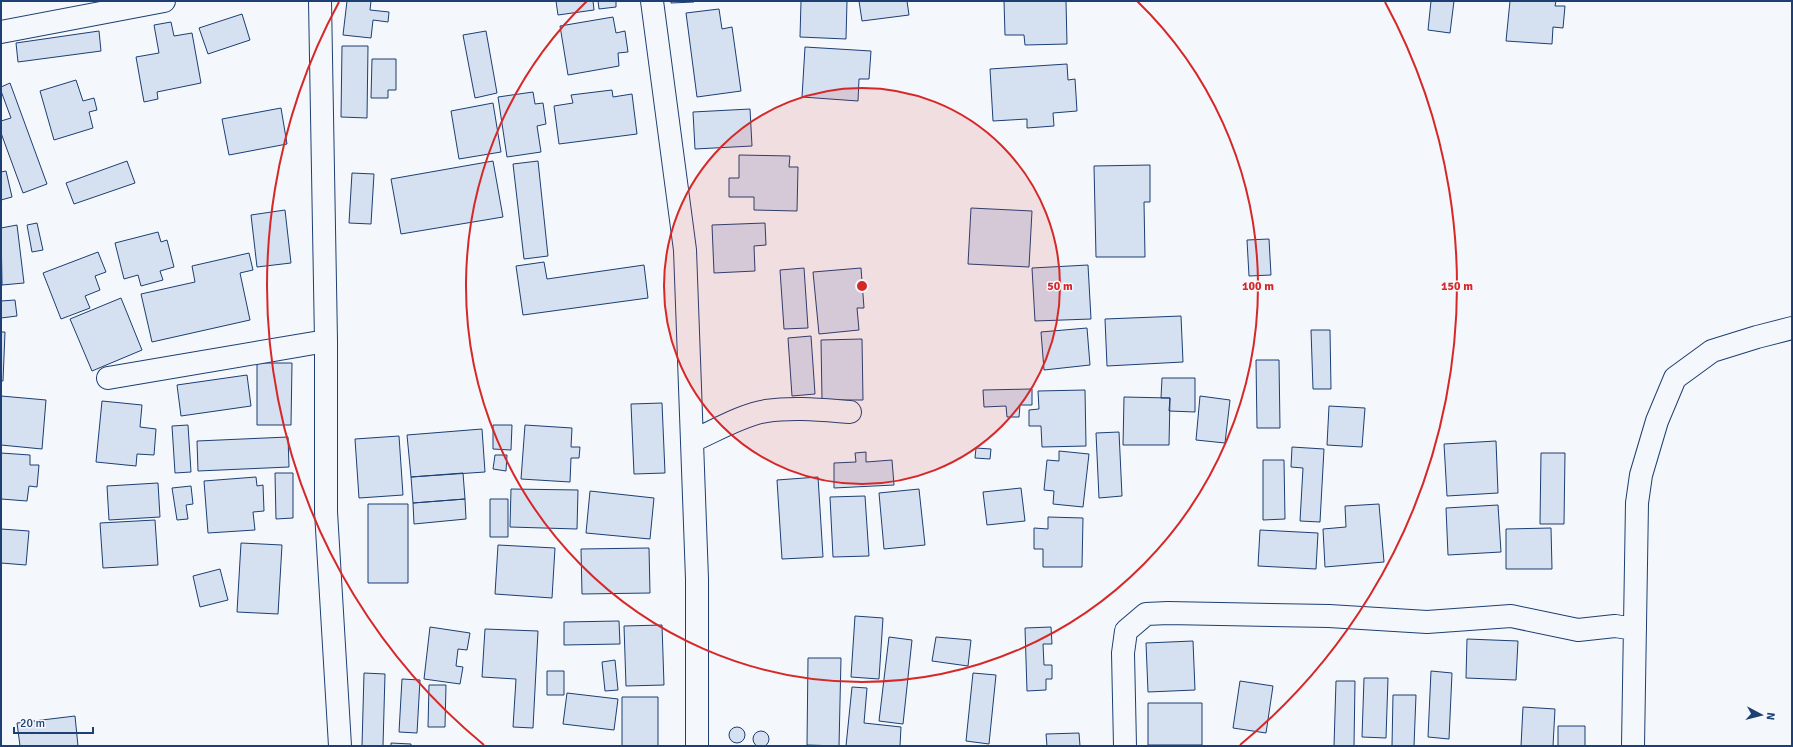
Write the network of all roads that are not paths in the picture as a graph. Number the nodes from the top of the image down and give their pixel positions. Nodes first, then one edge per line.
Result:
1 (164, 1) edge
2 (320, 1) edge
3 (652, 1) edge
4 (1, 32) edge
5 (1792, 328) edge
6 (326, 340) junction
7 (108, 378) dead end
8 (850, 412) dead end
9 (692, 441) junction
10 (1635, 629) junction
11 (340, 746) edge
12 (697, 746) edge
13 (1125, 746) edge
14 (1633, 746) edge

1 - 4 street
2 - 6 street
3 - 9 street
5 - 10 street
6 - 7 street
6 - 11 street
8 - 9 street
9 - 12 street
10 - 13 street
10 - 14 street

